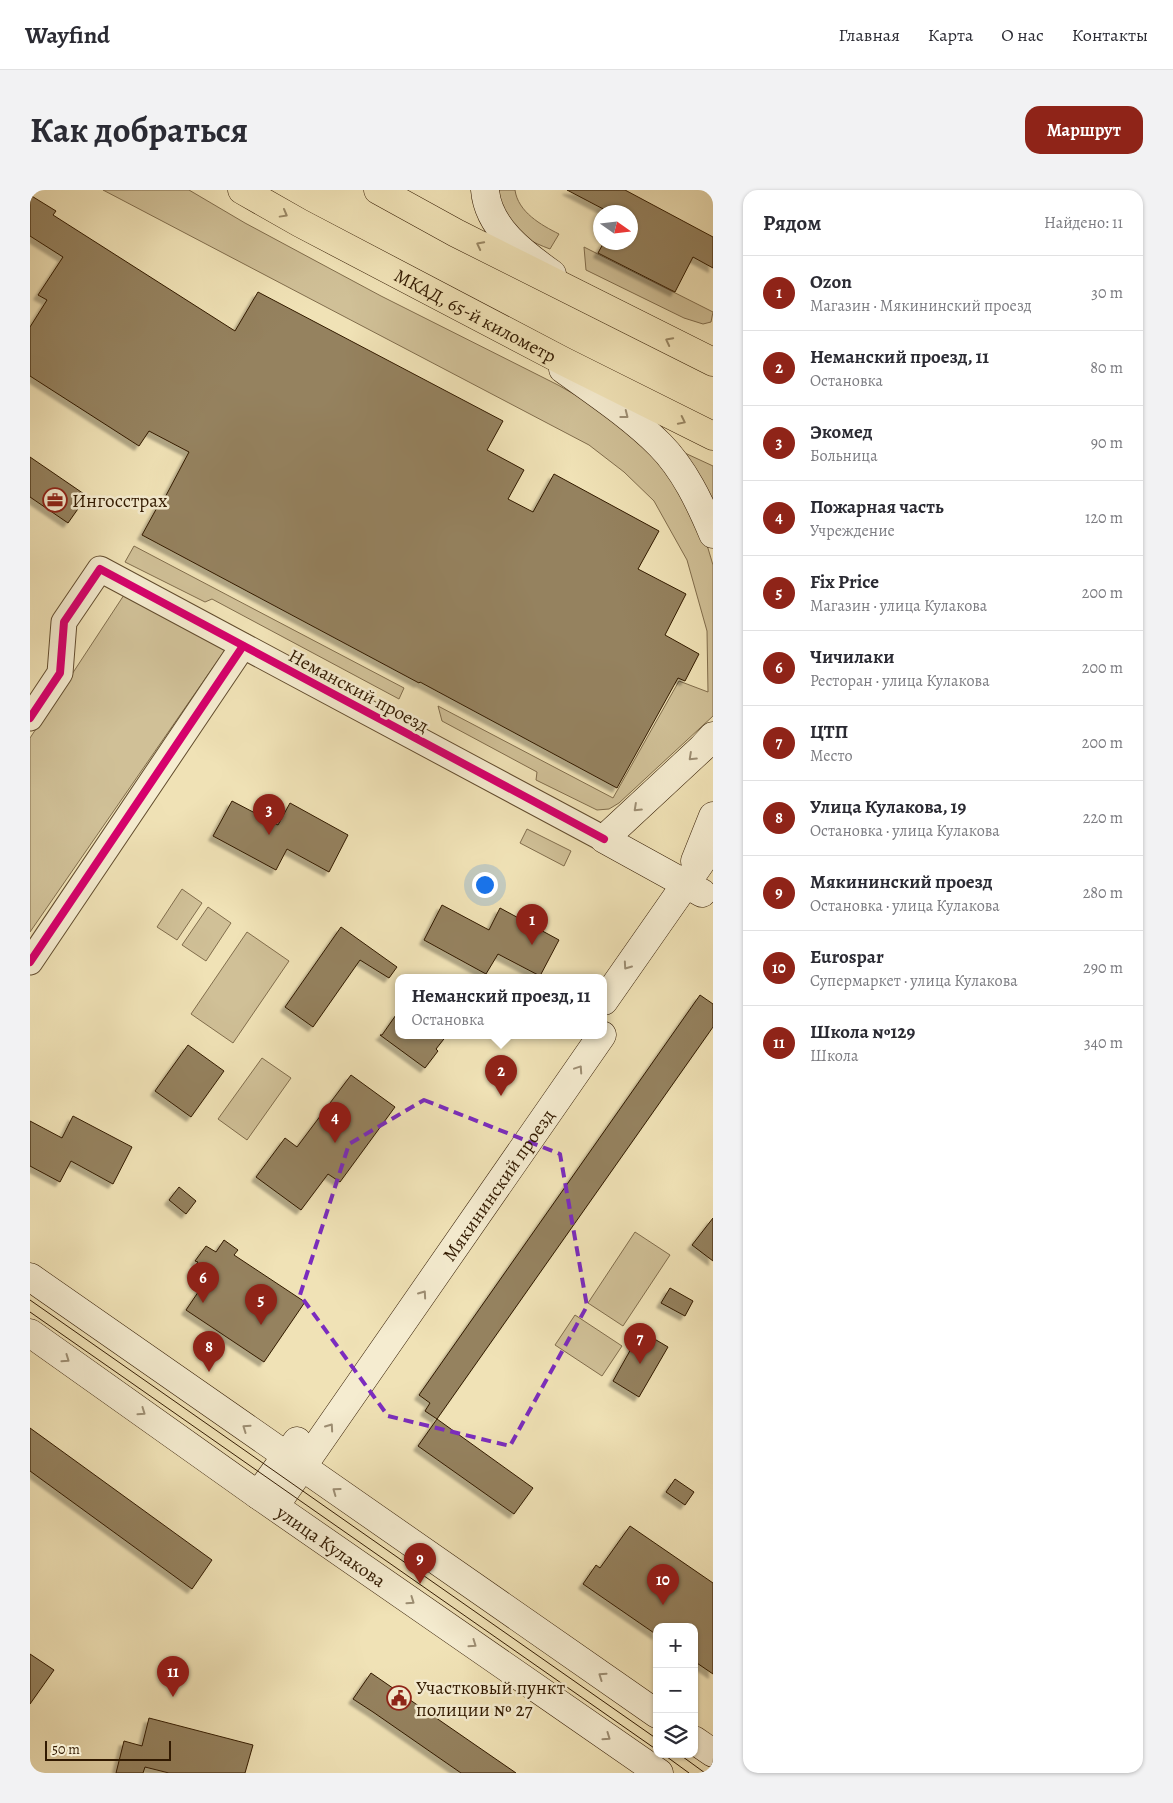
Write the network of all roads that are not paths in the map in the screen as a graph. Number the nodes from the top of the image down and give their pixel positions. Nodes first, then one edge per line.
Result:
1 (242, 190) edge
2 (378, 190) edge
3 (484, 190) edge
4 (586, 298) junction
5 (530, 344) junction
6 (713, 362) edge
7 (713, 436) edge
8 (713, 534) edge
9 (244, 646) junction
10 (30, 718) edge
11 (713, 736) edge
12 (713, 816) edge
13 (604, 840) junction
14 (713, 845) edge
15 (703, 889) edge
16 (30, 962) edge
17 (607, 998) edge
18 (607, 1028) edge
19 (577, 1039) edge
20 (599, 1039) edge
21 (30, 1277) edge
22 (30, 1333) edge
23 (294, 1462) junction
24 (267, 1501) junction
25 (656, 1713) edge
26 (698, 1743) edge
27 (713, 1753) edge
28 (659, 1773) edge

1 -> 5 highway, МКАД, 65-й километр
4 -> 2 highway
3 - 4 main road
6 -> 4 highway
5 -> 7 highway, МКАД, 65-й километр
5 -> 8 main road
9 - 10 street, Неманский проезд
9 - 13 street, Неманский проезд
9 - 16 street
11 -> 13 main road
12 - 15 main road
13 - 15 main road, Неманский проезд
14 - 15 main road, Мякининский проезд
15 -> 17 main road, Мякининский проезд
15 - 18 main road, Мякининский проезд
19 - 23 main road, Мякининский проезд
23 -> 20 main road, Мякининский проезд
23 -> 21 main road
22 -> 24 main road, улица Кулакова
23 - 24 main road, Мякининский проезд
25 -> 23 main road
24 -> 28 main road, улица Кулакова
26 - 27 main road

